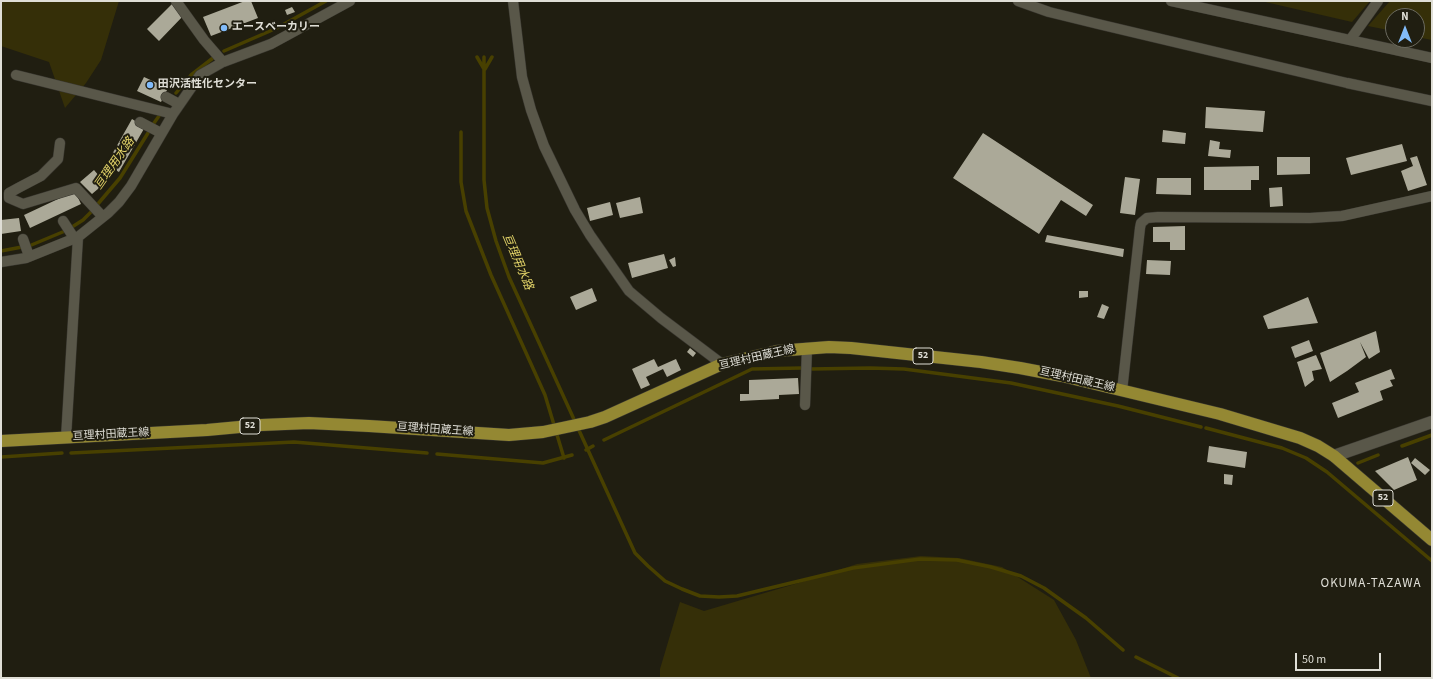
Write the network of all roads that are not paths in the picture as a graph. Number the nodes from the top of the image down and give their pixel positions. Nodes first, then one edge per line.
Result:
1 (176, 1) edge
2 (350, 1) edge
3 (513, 1) edge
4 (1018, 1) edge
5 (1171, 1) edge
6 (1378, 1) edge
7 (1350, 40) junction
8 (1432, 58) edge
9 (223, 62) junction
10 (16, 75) dead end
11 (166, 97) dead end
12 (1432, 101) edge
13 (179, 104) junction
14 (173, 114) junction
15 (140, 122) dead end
16 (161, 134) junction
17 (60, 143) dead end
18 (1432, 196) edge
19 (103, 217) junction
20 (63, 221) dead end
21 (76, 238) junction
22 (23, 239) dead end
23 (29, 256) junction
24 (1, 262) edge
25 (807, 348) junction
26 (722, 364) junction
27 (1122, 391) junction
28 (805, 405) dead end
29 (1432, 422) edge
30 (66, 438) junction
31 (1, 441) edge
32 (1334, 456) junction
33 (1432, 540) edge

1 - 9 street
2 - 9 street
3 - 26 street
4 - 12 street
5 - 7 street
6 - 7 street
7 - 8 street
9 - 13 street
10 - 14 street
11 - 13 street
13 - 14 street
14 - 16 street
15 - 16 street
16 - 19 street
17 - 19 street
18 - 27 street
19 - 21 street
20 - 21 street
21 - 23 street
21 - 30 street
22 - 23 street
23 - 24 street
25 - 26 main road, 亘理村田蔵王線 / 52
25 - 27 main road, 亘理村田蔵王線 / 52
25 - 28 street
26 - 30 main road, 亘理村田蔵王線 / 52
27 - 32 main road, 亘理村田蔵王線 / 52
29 - 32 street
30 - 31 main road, 亘理村田蔵王線 / 52
32 - 33 main road, 亘理村田蔵王線 / 52

